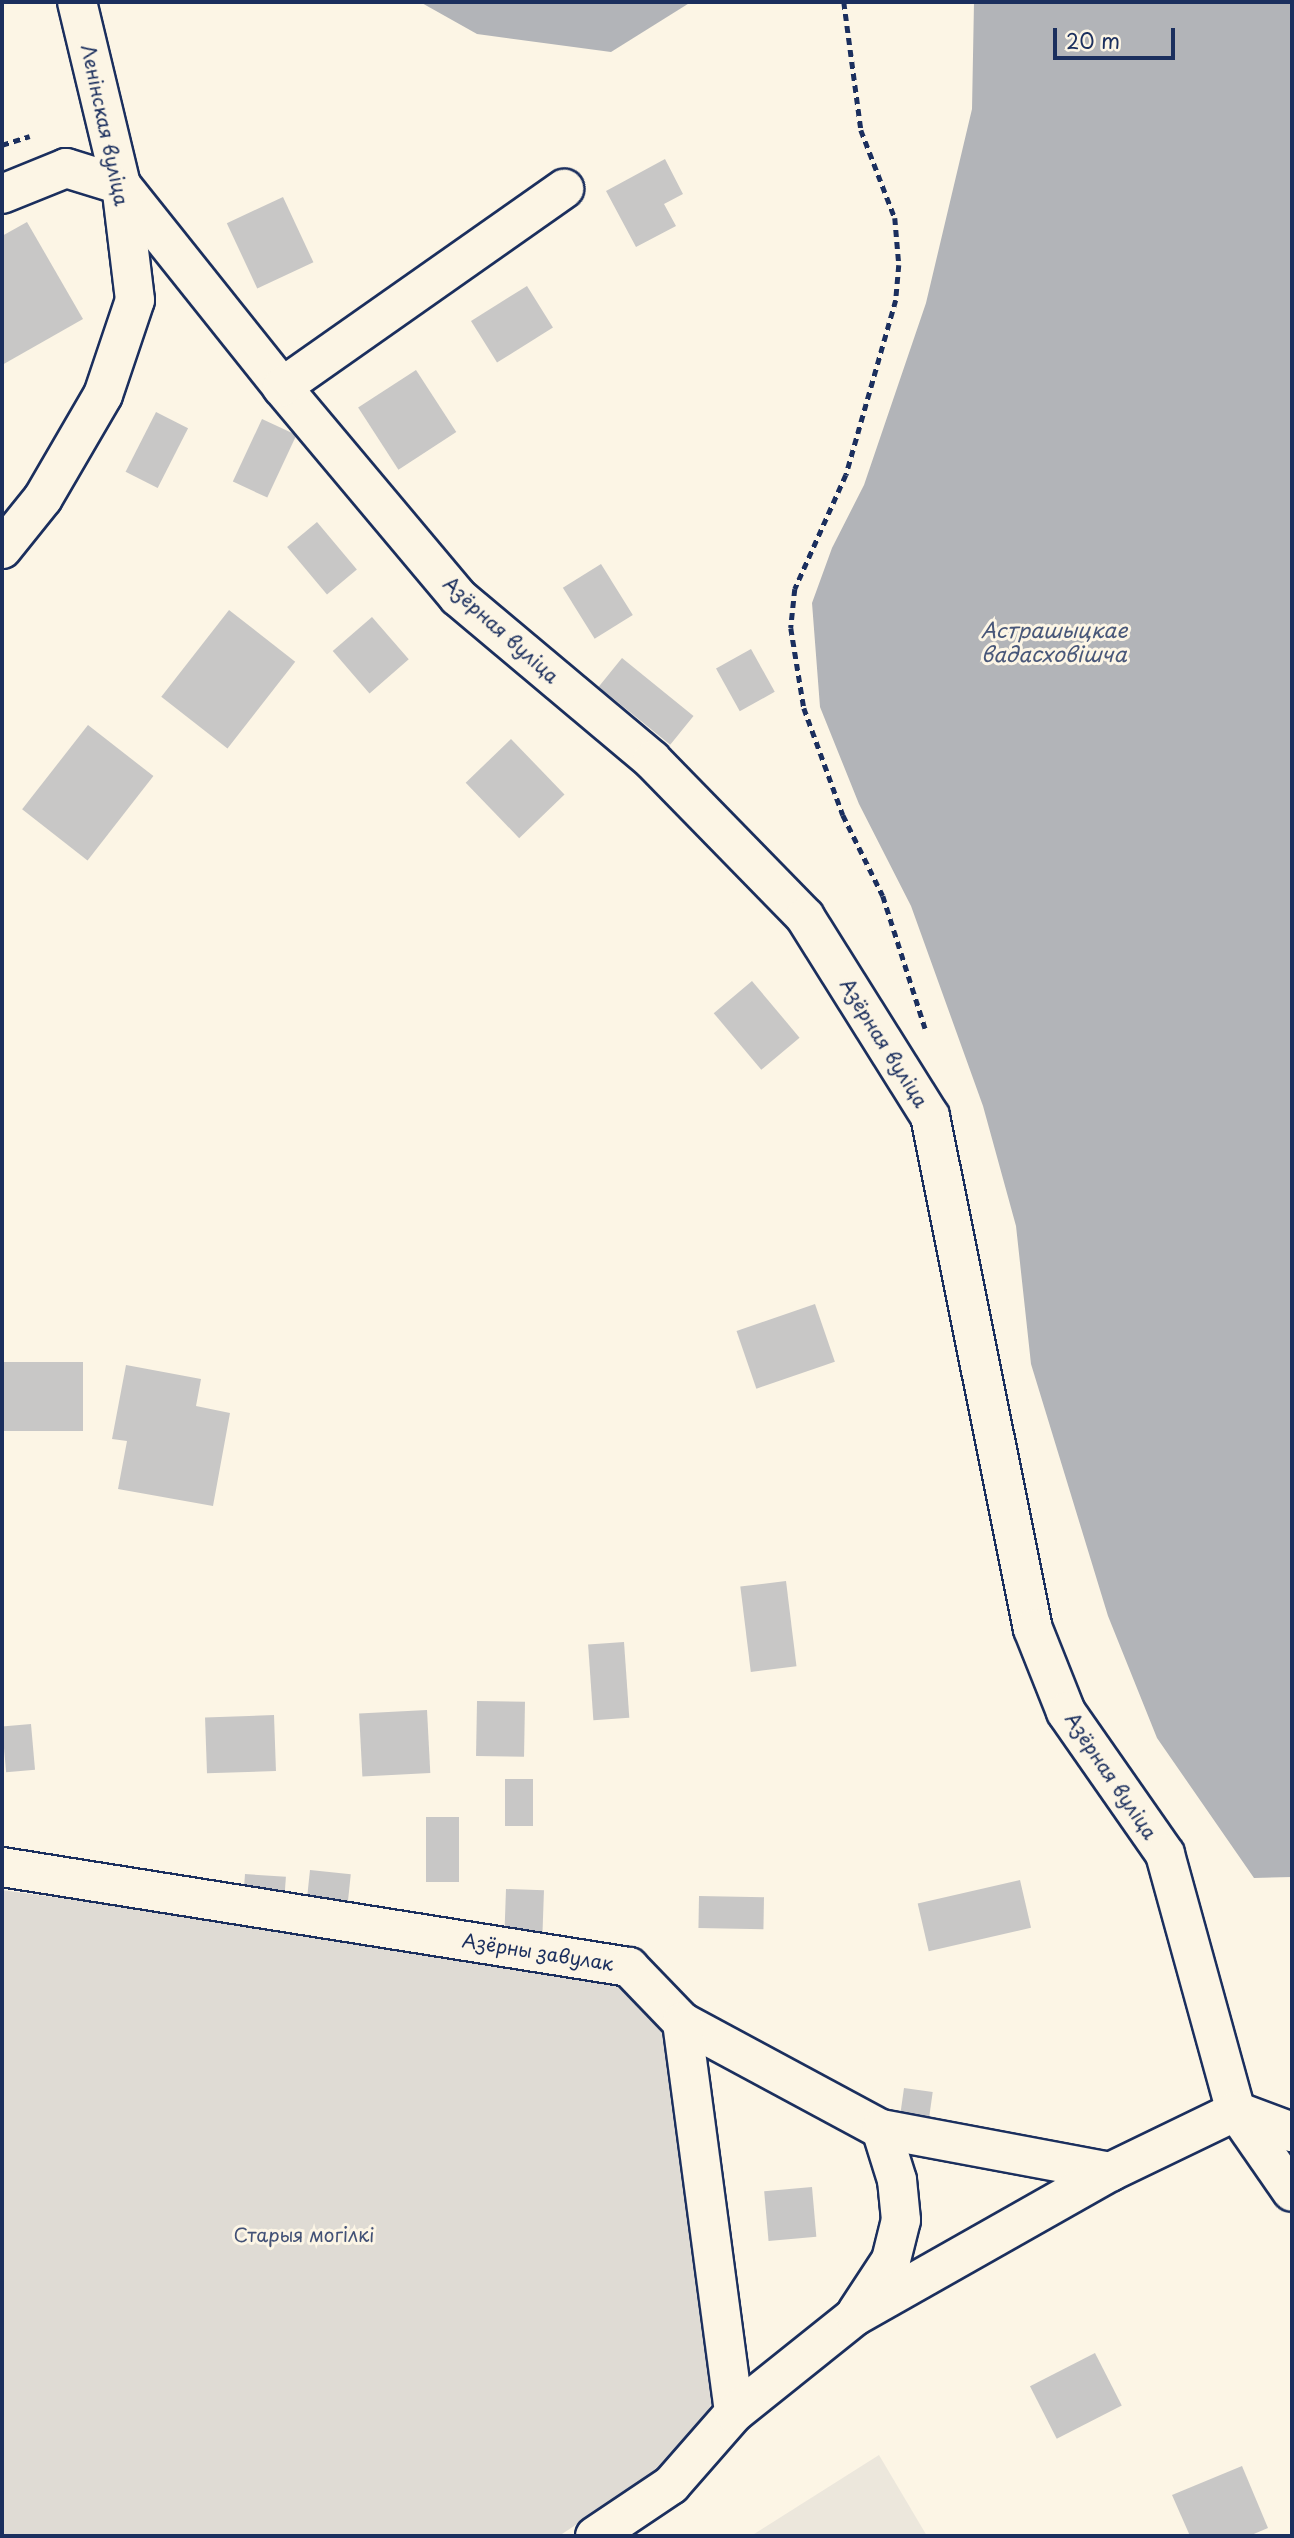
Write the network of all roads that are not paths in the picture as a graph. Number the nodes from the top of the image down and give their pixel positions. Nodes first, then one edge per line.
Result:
1 (77, 2) edge
2 (121, 185) junction
3 (564, 189) dead end
4 (2, 194) edge
5 (282, 387) junction
6 (2, 549) edge
7 (2, 1867) edge
8 (682, 2022) junction
9 (1236, 2111) junction
10 (881, 2129) junction
11 (1292, 2132) edge
12 (1110, 2172) junction
13 (1292, 2192) edge
14 (855, 2316) junction
15 (734, 2413) junction
16 (595, 2536) edge

1 - 2 street, Ленінская вуліца
2 - 4 street
2 - 5 street, Азёрная вуліца
2 - 6 street, Ленінская вуліца
3 - 5 street
5 - 9 street, Азёрная вуліца
7 - 8 street, Азёрны завулак
8 - 10 street, Азёрны завулак
8 - 15 street
9 - 11 street
9 - 12 street
9 - 13 street, Азёрная вуліца
10 - 12 street, Азёрны завулак
10 - 14 street
12 - 14 street
14 - 15 street
15 - 16 street

